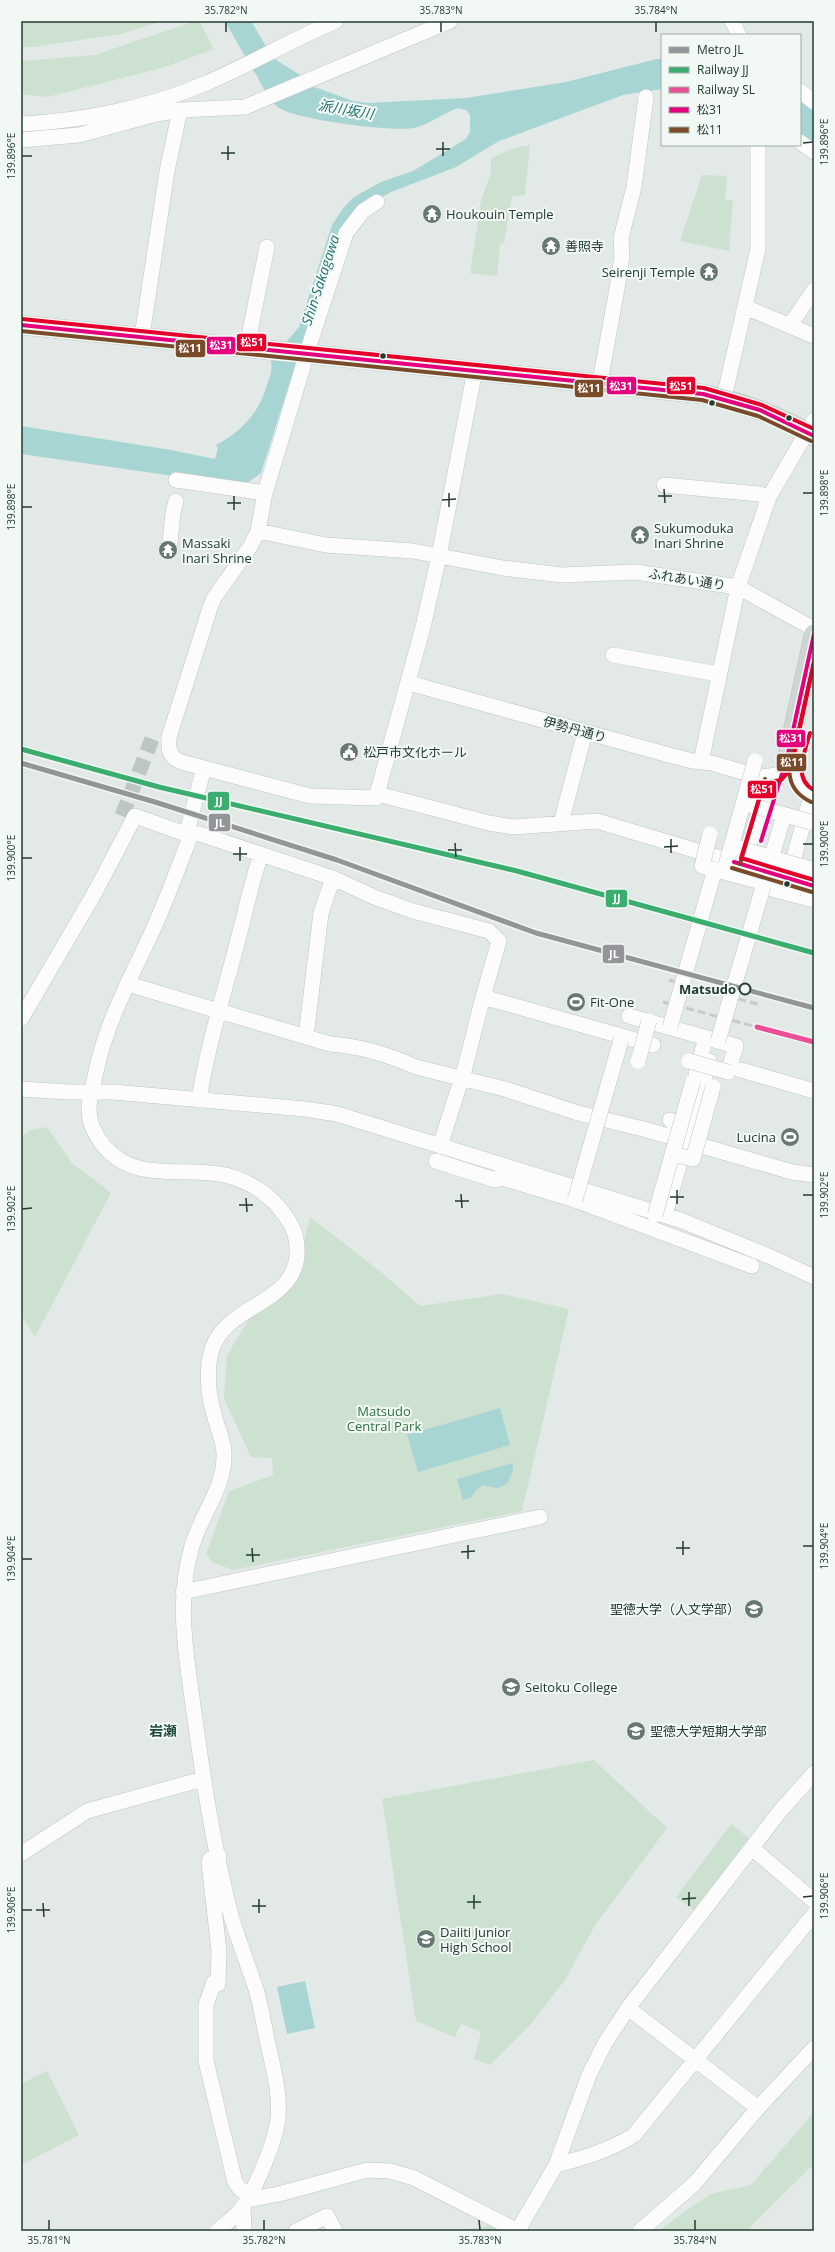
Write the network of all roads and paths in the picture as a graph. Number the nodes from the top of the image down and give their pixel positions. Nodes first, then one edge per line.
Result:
1 (336, 21) edge
2 (450, 21) edge
3 (732, 21) edge
4 (738, 34) edge
5 (801, 92) edge
6 (646, 97) dead end
7 (814, 102) edge
8 (180, 110) junction
9 (21, 124) edge
10 (21, 140) edge
11 (801, 143) edge
12 (758, 146) edge
13 (814, 152) edge
14 (377, 202) dead end
15 (267, 247) dead end
16 (814, 290) edge
17 (745, 307) junction
18 (21, 324) edge
19 (790, 325) junction
20 (142, 336) junction
21 (814, 336) edge
22 (247, 346) junction
23 (305, 352) junction
24 (475, 370) junction
25 (600, 382) junction
26 (724, 398) junction
27 (812, 429) edge
28 (176, 480) dead end
29 (664, 485) dead end
30 (265, 494) junction
31 (769, 497) junction
32 (176, 501) dead end
33 (258, 531) junction
34 (170, 543) dead end
35 (439, 556) junction
36 (738, 587) junction
37 (814, 629) edge
38 (814, 634) edge
39 (613, 655) dead end
40 (718, 674) junction
41 (409, 683) junction
42 (814, 688) edge
43 (585, 732) junction
44 (755, 761) dead end
45 (702, 762) junction
46 (790, 768) junction
47 (202, 775) dead end
48 (769, 777) junction
49 (378, 794) junction
50 (744, 803) junction
51 (812, 806) edge
52 (784, 815) junction
53 (561, 823) junction
54 (190, 830) junction
55 (710, 834) dead end
56 (731, 846) junction
57 (260, 854) junction
58 (772, 858) junction
59 (797, 866) junction
60 (729, 867) junction
61 (814, 870) edge
62 (814, 875) edge
63 (333, 878) junction
64 (788, 878) junction
65 (764, 885) junction
66 (812, 894) edge
67 (128, 984) junction
68 (483, 997) junction
69 (219, 1010) junction
70 (630, 1016) dead end
71 (21, 1019) edge
72 (649, 1021) junction
73 (670, 1027) junction
74 (306, 1036) junction
75 (712, 1039) junction
76 (644, 1051) junction
77 (741, 1070) dead end
78 (704, 1072) junction
79 (462, 1078) junction
80 (21, 1089) edge
81 (814, 1091) edge
82 (92, 1092) junction
83 (199, 1100) junction
84 (679, 1130) junction
85 (705, 1133) junction
86 (440, 1146) junction
87 (667, 1155) junction
88 (436, 1161) dead end
89 (814, 1175) edge
90 (575, 1200) junction
91 (654, 1222) junction
92 (752, 1266) dead end
93 (814, 1277) edge
94 (540, 1517) dead end
95 (183, 1592) junction
96 (814, 1773) edge
97 (203, 1779) junction
98 (752, 1848) junction
99 (21, 1854) edge
100 (219, 1856) junction
101 (814, 1900) edge
102 (814, 1914) edge
103 (628, 2008) junction
104 (814, 2048) edge
105 (696, 2059) junction
106 (758, 2108) junction
107 (556, 2165) junction
108 (247, 2201) junction
109 (519, 2230) edge
110 (217, 2231) edge
111 (244, 2231) edge
112 (296, 2231) edge
113 (335, 2231) edge
114 (640, 2231) edge

1 - 9 street
2 - 8 street
3 - 4 street
5 - 7 street
6 - 25 street
8 - 10 street
8 - 20 street
11 - 13 street
12 - 17 street
14 - 23 street
15 - 22 street
16 - 19 street
17 - 19 street
17 - 26 street
18 - 20 main road
19 - 21 street
20 - 22 main road
22 - 23 main road
23 - 24 main road
23 - 30 street
24 - 25 main road
24 - 35 street
25 - 26 main road
26 - 27 main road
27 - 31 street
28 - 30 street
29 - 31 street
30 - 33 street
31 - 36 street
32 - 34 street
33 - 35 street, ふれあい通り
33 - 49 street
35 - 36 street, ふれあい通り
35 - 41 street
36 - 37 street
36 - 40 street
38 - 46 main road
39 - 40 street
40 - 45 street
41 - 43 street, 伊勢丹通り
41 - 49 street
42 - 46 main road
43 - 45 street, 伊勢丹通り
43 - 53 street
44 - 50 street, bridge
45 - 48 street, 伊勢丹通り
46 - 48 street
46 - 51 street
47 - 54 street
48 - 60 street
49 - 53 street
50 - 52 street, bridge
50 - 56 street, bridge
51 - 52 street, bridge
51 - 59 street
51 - 64 street
52 - 58 street, bridge
53 - 60 street
54 - 57 street
54 - 67 street
54 - 71 street
55 - 60 street, bridge
56 - 58 street, bridge
56 - 60 street, bridge
57 - 63 street
57 - 69 street
58 - 59 street, bridge
58 - 65 street, bridge
59 - 61 street, bridge
60 - 64 street
60 - 65 street, bridge
60 - 73 street, bridge
62 - 66 street, bridge
63 - 68 street
63 - 74 street
64 - 66 street
65 - 66 street
65 - 75 street, bridge
67 - 69 street
67 - 82 street
68 - 76 street
68 - 79 street
69 - 74 street
69 - 83 street
70 - 72 street
72 - 73 street
72 - 76 street, bridge
73 - 75 street
74 - 79 street
75 - 78 street
75 - 78 street, bridge
76 - 90 street, bridge
77 - 81 street
78 - 84 street, bridge
78 - 84 street
78 - 85 street, bridge
79 - 84 street
79 - 86 street
80 - 82 street
82 - 83 street
82 - 95 street
83 - 86 street
84 - 85 street
84 - 87 street, bridge
84 - 89 street
84 - 91 street
85 - 87 street, bridge
86 - 91 street
87 - 91 street, bridge
88 - 90 street
90 - 91 street
91 - 92 street
91 - 93 street
94 - 95 street
95 - 97 street
96 - 98 street
97 - 99 street
97 - 100 street
98 - 101 street
98 - 103 street
100 - 108 street
100 - 108 street
102 - 105 street
103 - 105 street
103 - 107 street
104 - 106 street
105 - 106 street
105 - 107 street
106 - 114 street
107 - 109 street
108 - 109 street
108 - 110 street
108 - 111 street
112 - 113 street

